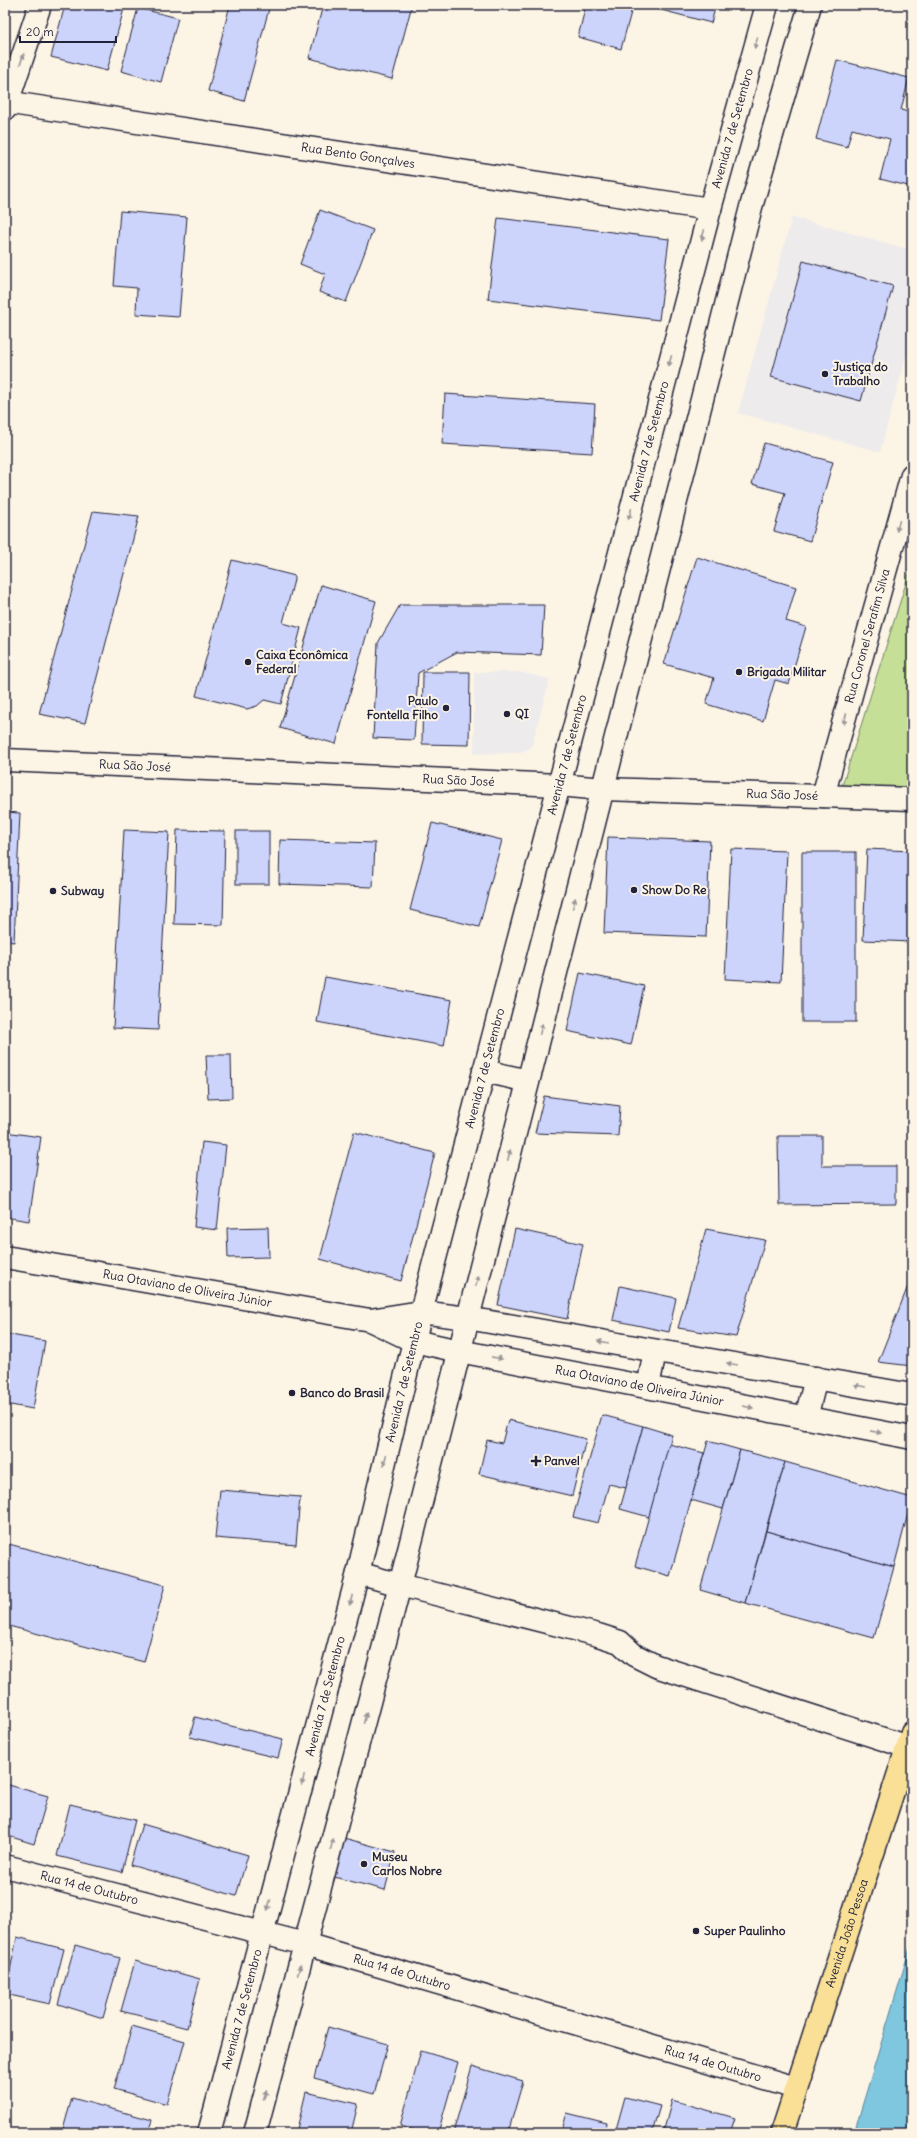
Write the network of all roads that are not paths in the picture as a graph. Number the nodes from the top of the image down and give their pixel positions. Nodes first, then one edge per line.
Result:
1 (40, 5) edge
2 (767, 5) edge
3 (810, 5) edge
4 (6, 105) edge
5 (710, 209) junction
6 (912, 475) edge
7 (5, 760) edge
8 (559, 786) junction
9 (603, 789) junction
10 (823, 796) junction
11 (912, 799) edge
12 (484, 1071) junction
13 (528, 1081) junction
14 (5, 1258) edge
15 (420, 1312) junction
16 (467, 1318) junction
17 (370, 1320) junction
18 (414, 1341) junction
19 (459, 1351) junction
20 (655, 1351) junction
21 (816, 1378) junction
22 (648, 1387) junction
23 (912, 1395) edge
24 (806, 1418) junction
25 (912, 1438) edge
26 (358, 1573) junction
27 (400, 1586) junction
28 (910, 1740) edge
29 (5, 1866) edge
30 (262, 1933) junction
31 (305, 1944) junction
32 (796, 2088) junction
33 (209, 2133) edge
34 (255, 2133) edge
35 (782, 2133) edge

4 -> 1 street
2 -> 5 street, Avenida 7 de Setembro
3 - 9 street
4 - 5 street, Rua Bento Gonçalves
5 -> 8 street, Avenida 7 de Setembro
6 -> 10 street, Rua Coronel Serafim Silva
7 - 8 street, Rua São José
8 - 9 street, Rua São José
8 - 12 street, Avenida 7 de Setembro
9 - 10 street, Rua São José
13 -> 9 street
10 - 11 street, Rua São José
12 - 13 street
12 - 15 street, Avenida 7 de Setembro
16 -> 13 street
14 - 17 street, Rua Otaviano de Oliveira Júnior
15 - 16 street, Rua Otaviano de Oliveira Júnior
15 - 17 street, Rua Otaviano de Oliveira Júnior
15 - 18 street, Avenida 7 de Setembro
16 - 19 street
20 -> 16 street, Rua Otaviano de Oliveira Júnior
17 - 18 street, Rua Otaviano de Oliveira Júnior
18 - 19 street, Rua Otaviano de Oliveira Júnior
18 -> 26 street, Avenida 7 de Setembro
19 -> 22 street, Rua Otaviano de Oliveira Júnior
19 - 27 street
21 -> 20 street, Rua Otaviano de Oliveira Júnior
20 - 22 street
23 -> 21 street, Rua Otaviano de Oliveira Júnior
21 - 24 street
22 -> 24 street, Rua Otaviano de Oliveira Júnior
24 -> 25 street, Rua Otaviano de Oliveira Júnior
26 - 27 street
26 -> 30 street, Avenida 7 de Setembro
27 - 28 street
31 -> 27 street
28 - 32 main road, Avenida João Pessoa
29 - 30 street, Rua 14 de Outubro
30 - 31 street, Rua 14 de Outubro
30 - 33 street, Avenida 7 de Setembro
31 - 32 street, Rua 14 de Outubro
34 -> 31 street
32 - 35 main road, Avenida João Pessoa

